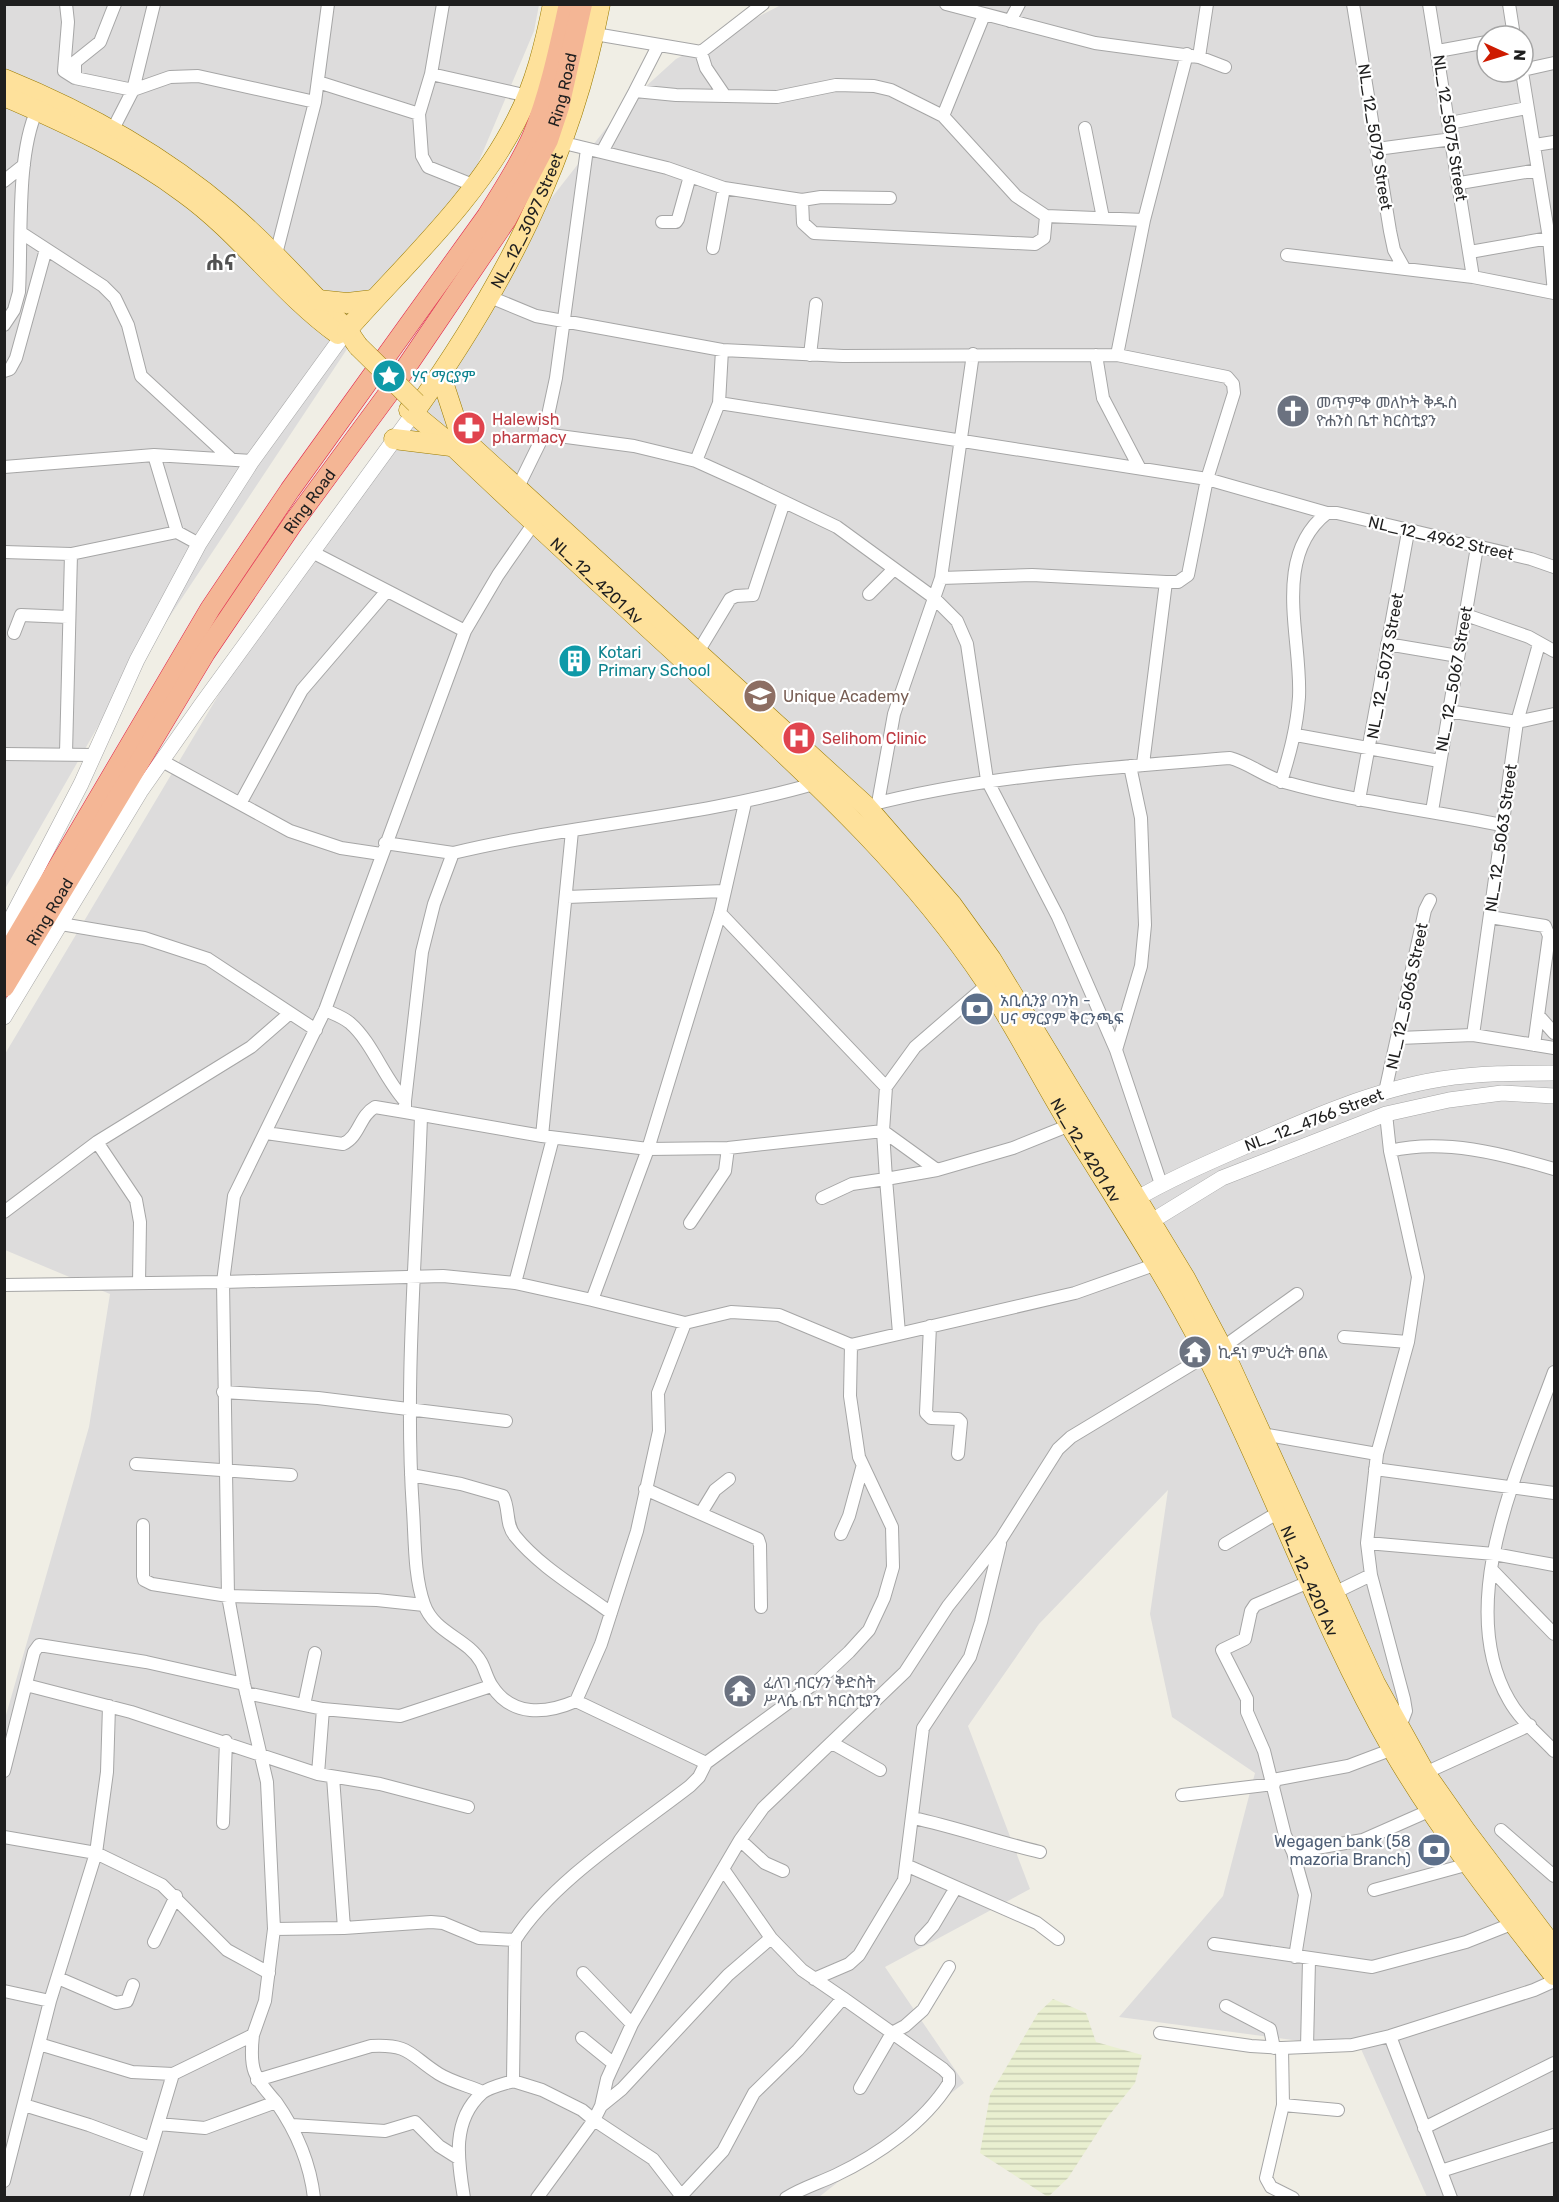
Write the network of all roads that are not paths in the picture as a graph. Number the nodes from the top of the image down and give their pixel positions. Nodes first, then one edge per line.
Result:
1 (66, 4) edge
2 (115, 4) edge
3 (154, 4) edge
4 (328, 4) edge
5 (443, 4) edge
6 (554, 4) edge
7 (569, 4) edge
8 (582, 4) edge
9 (600, 4) edge
10 (763, 4) edge
11 (946, 4) edge
12 (1019, 4) edge
13 (1207, 4) edge
14 (1353, 4) edge
15 (1429, 4) edge
16 (1509, 4) edge
17 (984, 15) junction
18 (1010, 21) junction
19 (1512, 24) edge
20 (595, 34) junction
21 (1475, 44) edge
22 (658, 46) junction
23 (1437, 51) junction
24 (701, 52) junction
25 (1193, 56) junction
26 (1554, 63) edge
27 (1225, 67) dead end
28 (1535, 68) edge
29 (431, 74) junction
30 (75, 78) junction
31 (318, 82) junction
32 (1524, 84) edge
33 (8, 89) edge
34 (133, 90) junction
35 (634, 91) junction
36 (528, 96) junction
37 (725, 96) junction
38 (315, 102) junction
39 (1527, 108) junction
40 (37, 110) junction
41 (419, 114) junction
42 (943, 116) junction
43 (1450, 123) junction
44 (1085, 128) dead end
45 (113, 129) junction
46 (1452, 139) junction
47 (564, 142) junction
48 (1554, 142) edge
49 (1535, 145) junction
50 (587, 149) junction
51 (1377, 149) junction
52 (602, 152) junction
53 (24, 165) junction
54 (1538, 170) junction
55 (690, 176) junction
56 (4, 181) edge
57 (1460, 183) junction
58 (474, 185) junction
59 (724, 188) junction
60 (890, 198) dead end
61 (802, 200) junction
62 (1046, 216) junction
63 (1103, 219) junction
64 (1144, 220) junction
65 (662, 222) dead end
66 (23, 234) junction
67 (1549, 238) junction
68 (713, 248) dead end
69 (46, 249) junction
70 (1470, 252) junction
71 (1287, 255) dead end
72 (275, 258) junction
73 (1404, 268) junction
74 (1473, 277) junction
75 (1554, 293) edge
76 (490, 298) junction
77 (318, 300) junction
78 (374, 300) junction
79 (816, 304) dead end
80 (564, 321) junction
81 (4, 325) edge
82 (349, 342) junction
83 (722, 350) junction
84 (810, 354) junction
85 (973, 354) junction
86 (1096, 355) junction
87 (1117, 355) junction
88 (4, 371) edge
89 (441, 376) junction
90 (718, 403) junction
91 (414, 408) junction
92 (544, 434) junction
93 (394, 439) junction
94 (962, 440) junction
95 (458, 442) junction
96 (154, 455) junction
97 (230, 458) junction
98 (252, 461) junction
99 (696, 461) junction
100 (4, 467) edge
101 (1139, 468) junction
102 (1207, 479) junction
103 (518, 487) junction
104 (784, 502) junction
105 (1327, 513) junction
106 (534, 523) junction
107 (177, 532) junction
108 (1408, 532) junction
109 (199, 544) junction
110 (1477, 548) junction
111 (4, 552) edge
112 (312, 552) junction
113 (71, 554) junction
114 (1554, 567) edge
115 (893, 570) junction
116 (941, 578) junction
117 (1166, 582) junction
118 (386, 592) junction
119 (869, 594) dead end
120 (933, 597) junction
121 (1466, 615) junction
122 (68, 617) junction
123 (465, 631) junction
124 (14, 633) dead end
125 (1387, 644) junction
126 (1539, 644) junction
127 (1554, 651) edge
128 (698, 652) junction
129 (1458, 656) junction
130 (1448, 711) junction
131 (1554, 714) edge
132 (1517, 722) junction
133 (1296, 735) junction
134 (1371, 749) junction
135 (66, 753) junction
136 (4, 754) edge
137 (94, 755) junction
138 (162, 761) junction
139 (1439, 761) junction
140 (1143, 764) junction
141 (1130, 766) junction
142 (987, 780) junction
143 (1281, 782) junction
144 (817, 783) junction
145 (1359, 800) junction
146 (241, 802) junction
147 (745, 803) junction
148 (872, 804) junction
149 (1432, 811) junction
150 (1501, 825) junction
151 (572, 831) junction
152 (383, 848) junction
153 (453, 853) junction
154 (724, 891) junction
155 (567, 897) junction
156 (1430, 900) dead end
157 (720, 913) junction
158 (1490, 917) junction
159 (61, 924) junction
160 (4, 932) edge
161 (4, 959) edge
162 (988, 984) junction
163 (4, 987) edge
164 (325, 1010) junction
165 (290, 1013) junction
166 (1539, 1015) junction
167 (4, 1017) edge
168 (316, 1030) junction
169 (1554, 1033) edge
170 (1473, 1035) junction
171 (1399, 1038) junction
172 (1534, 1045) junction
173 (1554, 1048) edge
174 (1116, 1050) junction
175 (1554, 1073) edge
176 (886, 1087) junction
177 (1385, 1092) junction
178 (1554, 1096) edge
179 (405, 1107) junction
180 (1386, 1114) junction
181 (422, 1116) junction
182 (1070, 1125) junction
183 (883, 1131) junction
184 (266, 1133) junction
185 (548, 1137) junction
186 (97, 1142) junction
187 (728, 1148) junction
188 (648, 1149) junction
189 (1390, 1151) junction
190 (1554, 1169) edge
191 (937, 1170) junction
192 (885, 1179) junction
193 (1161, 1184) junction
194 (822, 1198) dead end
195 (1129, 1204) junction
196 (4, 1212) edge
197 (690, 1223) dead end
198 (1143, 1226) junction
199 (1157, 1264) junction
200 (416, 1278) junction
201 (223, 1282) junction
202 (515, 1283) junction
203 (139, 1284) junction
204 (4, 1285) edge
205 (1297, 1294) dead end
206 (592, 1300) junction
207 (685, 1323) junction
208 (930, 1326) junction
209 (899, 1333) junction
210 (1344, 1337) dead end
211 (1408, 1342) junction
212 (851, 1345) junction
213 (1214, 1352) junction
214 (1554, 1372) edge
215 (223, 1392) junction
216 (410, 1410) junction
217 (506, 1421) dead end
218 (1262, 1434) junction
219 (958, 1454) dead end
220 (1377, 1454) junction
221 (136, 1464) dead end
222 (862, 1468) junction
223 (1375, 1469) junction
224 (225, 1470) junction
225 (291, 1475) dead end
226 (411, 1475) junction
227 (729, 1479) dead end
228 (1511, 1488) junction
229 (645, 1489) junction
230 (1554, 1493) edge
231 (701, 1512) junction
232 (1279, 1512) junction
233 (143, 1525) dead end
234 (841, 1534) dead end
235 (1001, 1539) junction
236 (1367, 1543) junction
237 (1225, 1544) dead end
238 (1494, 1554) junction
239 (1554, 1565) edge
240 (1492, 1570) junction
241 (1371, 1575) junction
242 (1311, 1581) junction
243 (1334, 1593) junction
244 (228, 1596) junction
245 (424, 1605) junction
246 (761, 1607) dead end
247 (611, 1613) junction
248 (1554, 1634) edge
249 (315, 1653) dead end
250 (26, 1685) junction
251 (491, 1686) junction
252 (245, 1688) junction
253 (576, 1701) junction
254 (304, 1705) junction
255 (109, 1706) junction
256 (323, 1709) junction
257 (1530, 1725) junction
258 (1400, 1727) junction
259 (9, 1730) edge
260 (226, 1741) junction
261 (832, 1743) junction
262 (1393, 1749) junction
263 (1554, 1751) edge
264 (261, 1755) junction
265 (706, 1763) junction
266 (880, 1770) dead end
267 (4, 1771) edge
268 (1425, 1773) junction
269 (318, 1774) junction
270 (333, 1777) junction
271 (1274, 1782) junction
272 (1182, 1795) dead end
273 (468, 1807) dead end
274 (1431, 1810) junction
275 (913, 1818) junction
276 (223, 1823) dead end
277 (1501, 1830) dead end
278 (4, 1837) edge
279 (740, 1840) junction
280 (1040, 1852) dead end
281 (1293, 1852) junction
282 (96, 1853) junction
283 (1468, 1864) junction
284 (908, 1866) junction
285 (723, 1869) junction
286 (783, 1871) dead end
287 (1554, 1876) edge
288 (956, 1889) junction
289 (1374, 1890) dead end
290 (176, 1896) junction
291 (1514, 1923) junction
292 (344, 1928) junction
293 (274, 1929) junction
294 (771, 1938) junction
295 (921, 1939) dead end
296 (1058, 1939) dead end
297 (515, 1940) junction
298 (154, 1942) dead end
299 (1214, 1944) dead end
300 (1554, 1948) edge
301 (1295, 1957) junction
302 (1309, 1960) junction
303 (949, 1967) dead end
304 (269, 1973) junction
305 (584, 1973) dead end
306 (1554, 1975) edge
307 (58, 1978) junction
308 (814, 1978) junction
309 (1554, 1981) edge
310 (133, 1985) dead end
311 (4, 1991) edge
312 (843, 1998) junction
313 (50, 2001) junction
314 (1226, 2006) dead end
315 (633, 2024) junction
316 (1160, 2032) dead end
317 (892, 2033) junction
318 (253, 2035) junction
319 (1390, 2036) junction
320 (582, 2038) dead end
321 (39, 2044) junction
322 (1307, 2047) junction
323 (1278, 2048) junction
324 (1554, 2063) edge
325 (614, 2064) junction
326 (173, 2074) junction
327 (257, 2080) junction
328 (513, 2081) junction
329 (860, 2088) dead end
330 (483, 2092) junction
331 (276, 2102) junction
332 (24, 2105) junction
333 (1283, 2105) junction
334 (601, 2106) junction
335 (1338, 2110) dead end
336 (594, 2120) junction
337 (158, 2124) junction
338 (291, 2124) junction
339 (1424, 2128) junction
340 (1554, 2135) edge
341 (151, 2148) junction
342 (458, 2158) junction
343 (1441, 2171) junction
344 (4, 2181) edge
345 (537, 2197) edge
346 (683, 2197) edge
347 (136, 2198) edge
348 (314, 2198) edge
349 (464, 2198) edge
350 (786, 2198) edge
351 (1293, 2198) edge
352 (1451, 2198) edge

1 - 30 street
2 - 30 street
3 - 34 street
4 - 31 street
5 - 29 street
6 - 36 main road
7 - 161 highway, Ring Road
8 - 163 highway, Ring Road
9 - 20 main road, NL_12_3097 Street
10 - 24 street
11 - 17 street
12 - 18 street
13 - 25 street
14 - 51 street, NL_12_5079 Street
15 - 23 street, NL_12_5075 Street
16 - 19 street
17 - 18 street
17 - 42 street
18 - 25 street
20 - 22 street
20 - 47 main road, NL_12_3097 Street
21 - 23 street
22 - 24 street
22 - 35 street
23 - 43 street, NL_12_5075 Street
24 - 37 street
25 - 27 street
25 - 64 street
26 - 28 street
29 - 36 street
29 - 41 street
30 - 34 street
31 - 38 street
31 - 41 street
32 - 39 street
33 - 40 main road
33 - 45 main road
34 - 38 street
34 - 45 street
35 - 37 street
35 - 52 street
36 - 58 main road
37 - 42 street
38 - 72 street
39 - 43 street
39 - 49 street
40 - 53 street
40 - 82 main road
41 - 58 street
42 - 62 street
43 - 46 street, NL_12_5075 Street
44 - 63 street
45 - 72 main road
46 - 51 street
46 - 57 street, NL_12_5075 Street
47 - 50 street
47 - 76 main road, NL_12_3097 Street
48 - 49 street
49 - 54 street
50 - 52 street
50 - 80 street
51 - 73 street, NL_12_5079 Street
52 - 55 street
53 - 56 street
53 - 66 street
54 - 57 street
54 - 67 street
55 - 59 street
55 - 65 street
57 - 70 street, NL_12_5075 Street
58 - 78 main road
59 - 61 street
59 - 68 street
60 - 61 street
61 - 62 street
62 - 63 street
63 - 64 street
64 - 87 street
66 - 69 street
66 - 81 street
67 - 70 street
67 - 75 street
69 - 88 street
69 - 97 street
70 - 74 street, NL_12_5075 Street
71 - 73 street
72 - 77 main road
73 - 74 street
74 - 75 street
76 - 80 street
76 - 89 main road, NL_12_3097 Street
77 - 78 main road
77 - 82 main road
78 - 82 main road
79 - 84 street
80 - 83 street
80 - 92 street
82 - 91 main road, bridge
82 - 98 street
83 - 84 street
83 - 90 street
84 - 85 street
85 - 86 street
85 - 94 street
86 - 87 street
86 - 101 street
87 - 102 street
89 - 91 main road, NL_12_3097 Street
89 - 95 main road
90 - 94 street, NL_12_4962 Street
90 - 99 street
91 - 93 street
91 - 95 main road
92 - 99 street
92 - 103 street
93 - 95 main road
93 - 112 street
94 - 101 street, NL_12_4962 Street
94 - 116 street
95 - 103 main road, NL_12_4201 Av
95 - 106 main road, NL_12_4201 Av
96 - 97 street
96 - 100 street
96 - 107 street
97 - 98 street
98 - 109 street
99 - 104 street
101 - 102 street, NL_12_4962 Street
102 - 105 street, NL_12_4962 Street
102 - 117 street
103 - 128 main road, NL_12_4201 Av
104 - 115 street
104 - 128 street
105 - 108 street, NL_12_4962 Street
105 - 133 street
106 - 123 street
106 - 144 main road, NL_12_4201 Av
107 - 109 street
107 - 113 street
108 - 110 street, NL_12_4962 Street
108 - 125 street, NL_12_5073 Street
109 - 137 street
110 - 114 street, NL_12_4962 Street
110 - 121 street, NL_12_5067 Street
111 - 113 street
112 - 118 street
112 - 138 street
113 - 122 street
115 - 119 street
115 - 120 street
116 - 117 street
116 - 120 street
117 - 140 street
118 - 123 street
118 - 146 street
120 - 142 street
120 - 148 street
121 - 126 street
121 - 129 street, NL_12_5067 Street
122 - 124 street
122 - 135 street
123 - 152 street
125 - 129 street
125 - 134 street, NL_12_5073 Street
126 - 127 street
126 - 132 street, NL_12_5063 Street
128 - 148 main road, NL_12_4201 Av
129 - 130 street, NL_12_5067 Street
130 - 132 street
130 - 139 street, NL_12_5067 Street
131 - 132 street
132 - 150 street, NL_12_5063 Street
133 - 134 street
133 - 143 street
134 - 139 street
134 - 145 street, NL_12_5073 Street
135 - 136 street
135 - 137 street
137 - 160 street
138 - 146 street
138 - 159 street
139 - 149 street, NL_12_5067 Street
140 - 141 street
140 - 143 street
141 - 142 street
141 - 174 street
142 - 148 street
142 - 174 street
143 - 145 street
144 - 147 street
144 - 162 main road, NL_12_4201 Av
145 - 149 street
146 - 152 street
147 - 151 street
147 - 154 street
148 - 195 main road, NL_12_4201 Av
149 - 150 street
150 - 158 street, NL_12_5063 Street
151 - 153 street
151 - 155 street
152 - 153 street
152 - 164 street
153 - 179 street
154 - 155 street
154 - 157 street
155 - 185 street
156 - 171 street, NL_12_5065 Street
157 - 176 street
157 - 188 street
158 - 166 street
158 - 170 street, NL_12_5063 Street
159 - 165 street
159 - 167 street
162 - 176 street
162 - 182 main road, NL_12_4201 Av
164 - 168 street
164 - 179 street
165 - 168 street
165 - 186 street
166 - 169 street
166 - 172 street
168 - 184 street
170 - 171 street
170 - 172 street
171 - 177 street, NL_12_5065 Street
172 - 173 street
174 - 193 street
175 - 177 street, NL_12_4766 Street
176 - 183 street
177 - 193 street, NL_12_4766 Street
178 - 180 street, NL_12_4766 Street
179 - 181 street
179 - 184 street
180 - 189 street
180 - 198 street, NL_12_4766 Street
181 - 185 street
181 - 200 street
182 - 191 street
182 - 195 main road, NL_12_4201 Av
183 - 187 street
183 - 191 street
183 - 192 street
184 - 201 street
185 - 188 street
185 - 202 street
186 - 196 street
186 - 203 street
187 - 188 street
187 - 197 street
188 - 206 street
189 - 190 street
189 - 211 street
191 - 192 street
192 - 194 street
192 - 209 street
193 - 195 street, NL_12_4766 Street
195 - 198 main road, NL_12_4201 Av
198 - 199 main road, NL_12_4201 Av
198 - 213 main road, NL_12_4201 Av
199 - 208 street
199 - 213 main road, NL_12_4201 Av
200 - 201 street
200 - 202 street
200 - 216 street
201 - 203 street
201 - 215 street
202 - 206 street
203 - 204 street
205 - 213 street
206 - 207 street
207 - 212 street
207 - 229 street
208 - 209 street
208 - 219 street
209 - 212 street
210 - 211 street
211 - 220 street
212 - 222 street
213 - 218 main road, NL_12_4201 Av
213 - 232 main road, NL_12_4201 Av
213 - 235 street
214 - 228 street
215 - 216 street
215 - 224 street
216 - 217 street
216 - 226 street
218 - 220 street
218 - 243 main road, NL_12_4201 Av
220 - 223 street
221 - 224 street
222 - 234 street
222 - 265 street
223 - 228 street
223 - 236 street
224 - 225 street
224 - 244 street
226 - 245 street
226 - 247 street
227 - 231 street
228 - 230 street
228 - 238 street
229 - 231 street
229 - 247 street
231 - 246 street
232 - 237 street
232 - 242 main road, NL_12_4201 Av
233 - 244 street
235 - 261 street
235 - 275 street
236 - 238 street
236 - 241 street
238 - 239 street
238 - 240 street
240 - 248 street
240 - 257 street
241 - 243 street
241 - 258 street
242 - 262 main road, NL_12_4201 Av
242 - 271 street
243 - 258 main road, NL_12_4201 Av
244 - 245 street
244 - 252 street
245 - 251 street
247 - 253 street
249 - 254 street
250 - 252 street
250 - 255 street
250 - 259 street
251 - 253 street
251 - 256 street
252 - 254 street
252 - 264 street
253 - 265 street
254 - 256 street
255 - 260 street
255 - 282 street
256 - 269 street
257 - 263 street
257 - 268 street
258 - 268 main road, NL_12_4201 Av
259 - 267 street
260 - 264 street
260 - 276 street
261 - 266 street
261 - 279 street
262 - 271 street
262 - 274 main road, NL_12_4201 Av
264 - 269 street
264 - 293 street
265 - 297 street
268 - 300 main road, NL_12_4201 Av
269 - 270 street
270 - 273 street
270 - 292 street
271 - 272 street
271 - 281 street
274 - 281 street
274 - 283 main road, NL_12_4201 Av
275 - 280 street
275 - 284 street
277 - 287 street
278 - 282 street
279 - 285 street
279 - 286 street
281 - 301 street
282 - 290 street
282 - 307 street
283 - 289 street
283 - 291 main road, NL_12_4201 Av
284 - 288 street
284 - 308 street
285 - 294 street
285 - 315 street
288 - 295 street
288 - 296 street
290 - 298 street
290 - 304 street
291 - 302 street
291 - 306 main road, NL_12_4201 Av
292 - 293 street
292 - 297 street
293 - 304 street
294 - 308 street
294 - 334 street
297 - 328 street
299 - 301 street
301 - 302 street
302 - 322 street
303 - 317 street
304 - 318 street
305 - 315 street
307 - 310 street
307 - 313 street
308 - 312 street
309 - 319 street
311 - 313 street
312 - 317 street
312 - 346 street
313 - 321 street
314 - 323 street
315 - 325 street
316 - 323 street
317 - 329 street
317 - 350 street
318 - 326 street
318 - 327 street
319 - 322 street
319 - 339 street
320 - 325 street
321 - 326 street
321 - 332 street
322 - 323 street
323 - 333 street
324 - 339 street
325 - 334 street
326 - 337 street
327 - 330 street
327 - 331 street
328 - 330 street
328 - 336 street
330 - 342 street
331 - 337 street
331 - 338 street
332 - 341 street
332 - 344 street
333 - 335 street
333 - 351 street
334 - 336 street
336 - 345 street
336 - 346 street
337 - 341 street
338 - 342 street
338 - 348 street
339 - 343 street
340 - 343 street
341 - 347 street
342 - 349 street
343 - 352 street

